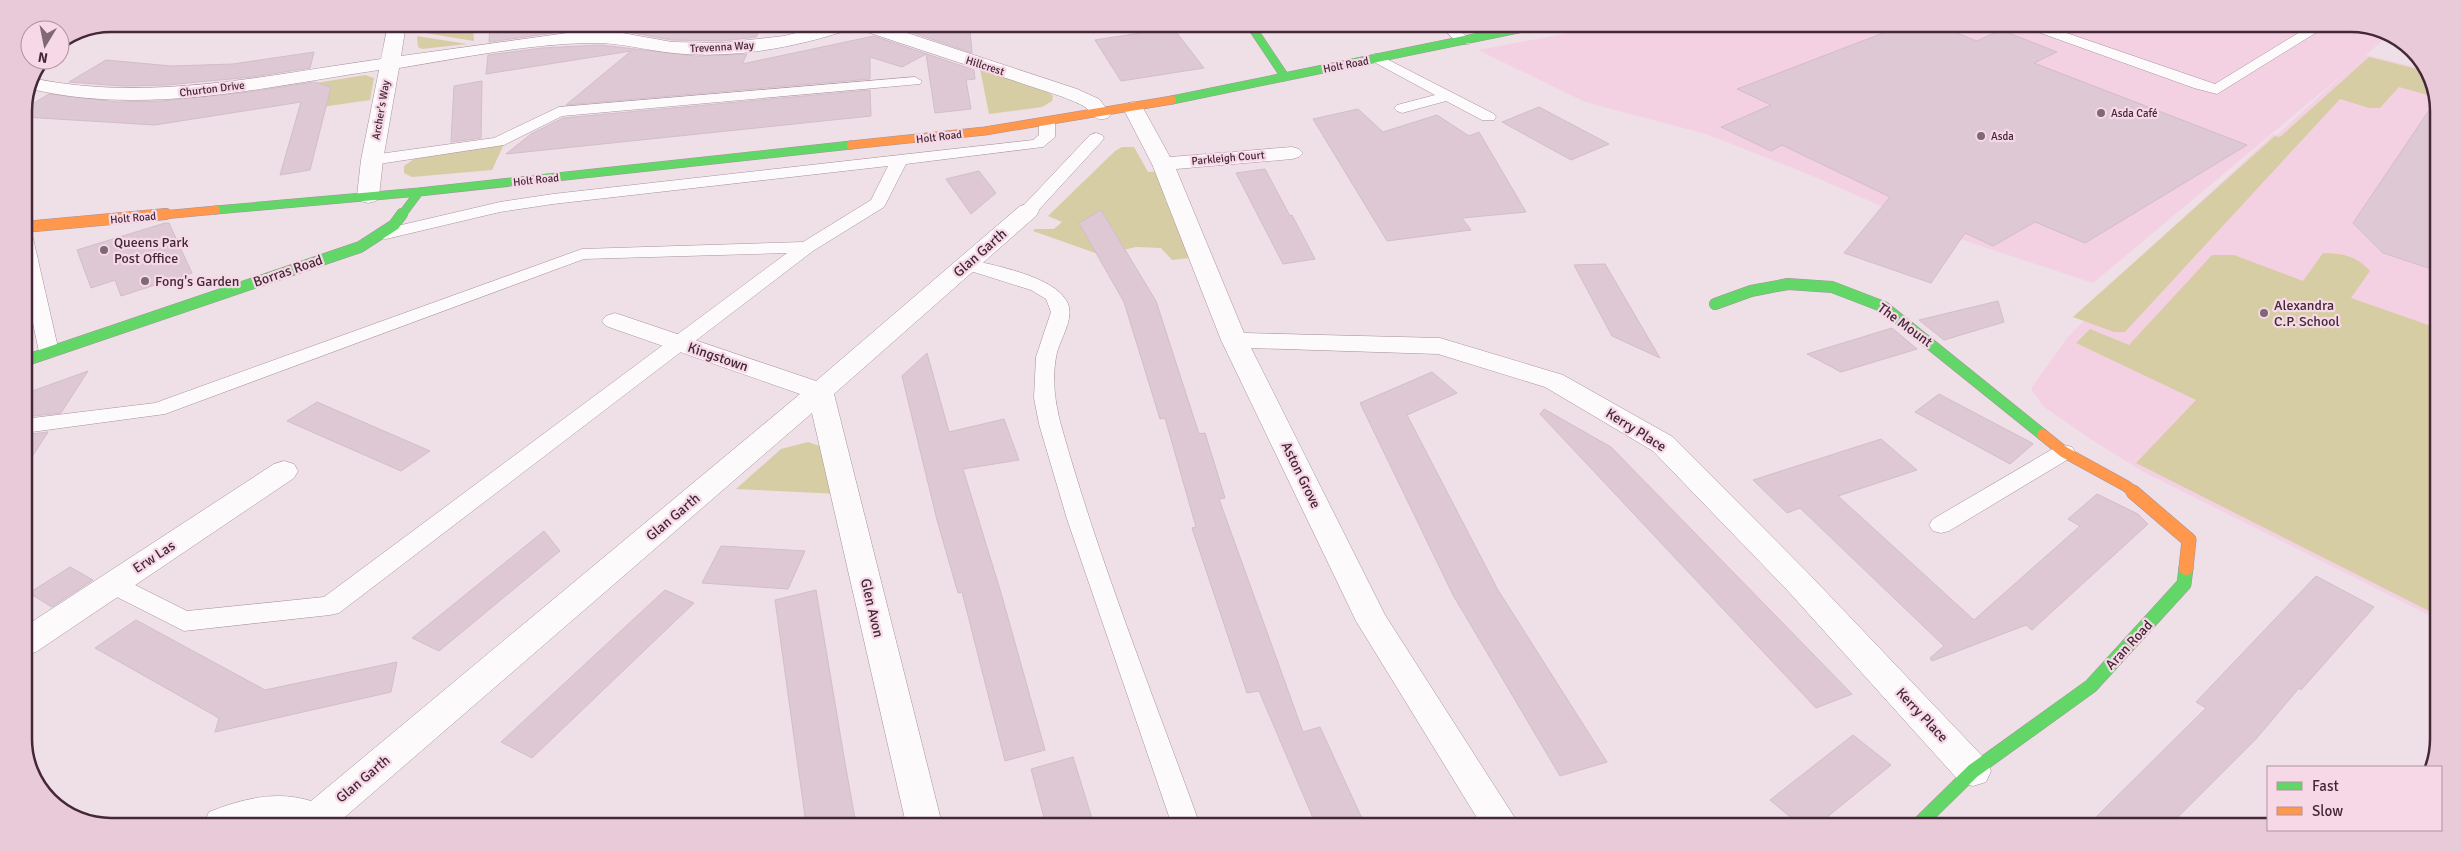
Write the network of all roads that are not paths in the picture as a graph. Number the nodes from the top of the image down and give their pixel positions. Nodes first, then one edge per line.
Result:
1 (395, 32) edge
2 (821, 32) edge
3 (885, 32) edge
4 (1255, 32) edge
5 (1454, 32) edge
6 (1505, 32) edge
7 (2051, 32) edge
8 (2310, 32) edge
9 (1464, 41) junction
10 (1378, 58) junction
11 (390, 63) junction
12 (1285, 77) junction
13 (915, 82) dead end
14 (37, 84) edge
15 (1448, 96) junction
16 (1133, 108) junction
17 (1402, 108) dead end
18 (1101, 114) junction
19 (1488, 117) dead end
20 (1047, 123) junction
21 (1096, 138) dead end
22 (1292, 153) dead end
23 (372, 160) junction
24 (898, 161) junction
25 (1164, 164) junction
26 (419, 192) junction
27 (368, 196) junction
28 (1028, 211) joint
29 (32, 226) edge
30 (386, 234) junction
31 (806, 247) junction
32 (967, 264) junction
33 (32, 276) edge
34 (1715, 304) dead end
35 (615, 321) dead end
36 (1234, 340) junction
37 (679, 343) junction
38 (49, 352) junction
39 (32, 358) edge
40 (820, 392) junction
41 (32, 425) edge
42 (2064, 452) junction
43 (284, 470) dead end
44 (1941, 525) dead end
45 (112, 584) junction
46 (33, 637) edge
47 (1973, 771) junction
48 (241, 818) edge
49 (306, 818) edge
50 (321, 818) edge
51 (923, 818) edge
52 (1184, 818) edge
53 (1497, 818) edge
54 (1925, 818) edge

1 - 11 street, Archer's Way
2 - 11 street, Trevenna Way
3 - 18 street, Hillcrest
4 - 12 main road
5 - 9 lane
6 - 9 main road, Holt Road
7 - 8 lane
9 - 10 main road, Holt Road
10 - 12 main road, Holt Road
10 - 15 lane
11 - 14 street, Churton Drive
11 - 23 street, Archer's Way
12 - 16 main road, Holt Road
13 - 23 lane
15 - 17 lane
15 - 19 lane
16 - 18 main road, Holt Road
16 - 25 street, Aston Grove
18 - 20 main road, Holt Road
20 - 24 lane, Holt Road
20 - 26 main road, Holt Road
21 - 28 lane
22 - 25 street, Parkleigh Court
23 - 27 street, Archer's Way
24 - 30 lane, Holt Road
24 - 31 lane
25 - 36 street, Aston Grove
26 - 27 main road, Holt Road
26 - 30 main road, Borras Road
27 - 29 main road, Holt Road
28 - 32 street, Glan Garth
30 - 38 main road, Borras Road
31 - 37 lane
31 - 41 lane
32 - 40 street, Glan Garth
32 - 52 lane
33 - 38 lane
34 - 42 main road, The Mount
35 - 37 street, Kingstown
36 - 47 street, Kerry Place
36 - 53 street, Aston Grove
37 - 40 street, Kingstown
37 - 45 lane
38 - 39 main road, Borras Road
40 - 50 street, Glan Garth
40 - 51 street, Glen Avon
42 - 44 lane
42 - 47 main road, Aran Road
43 - 45 street, Erw Las
45 - 46 street, Erw Las
47 - 54 main road, Aran Road
48 - 49 street

